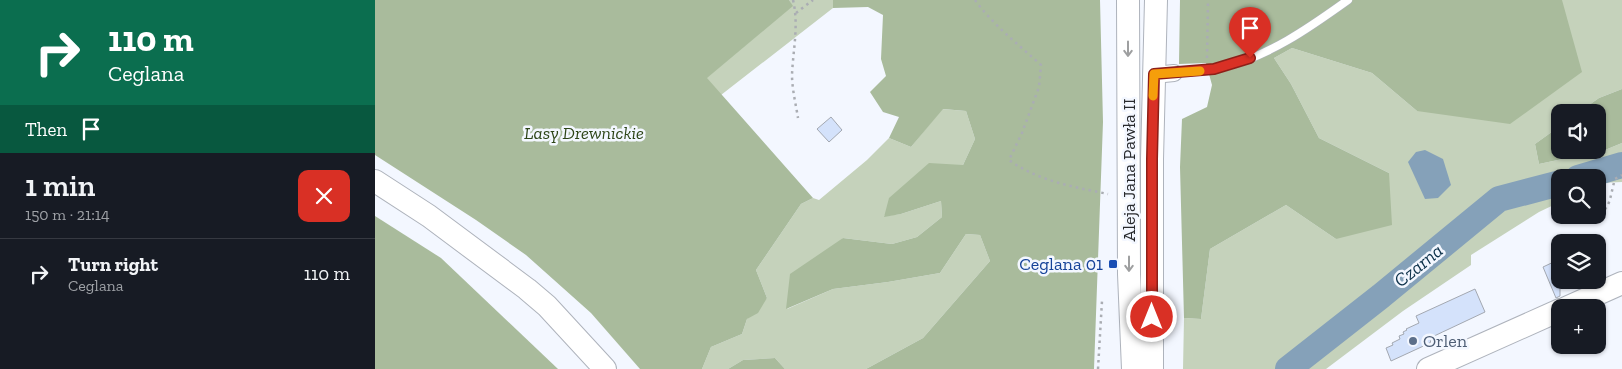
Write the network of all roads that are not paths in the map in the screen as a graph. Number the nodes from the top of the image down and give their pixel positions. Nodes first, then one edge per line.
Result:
1 (1128, 0) edge
2 (1156, 0) edge
3 (1348, 0) edge
4 (1164, 74) junction
5 (375, 181) edge
6 (1622, 283) edge
7 (1586, 299) edge
8 (1551, 314) edge
9 (605, 369) edge
10 (1133, 369) edge
11 (1153, 369) edge
12 (1428, 369) edge

1 -> 10 main road, Aleja Jana Pawła II
2 - 4 main road, Aleja Jana Pawła II
3 - 4 lane
4 - 11 main road, Aleja Jana Pawła II
5 - 9 main road
6 - 7 main road
8 - 12 main road

